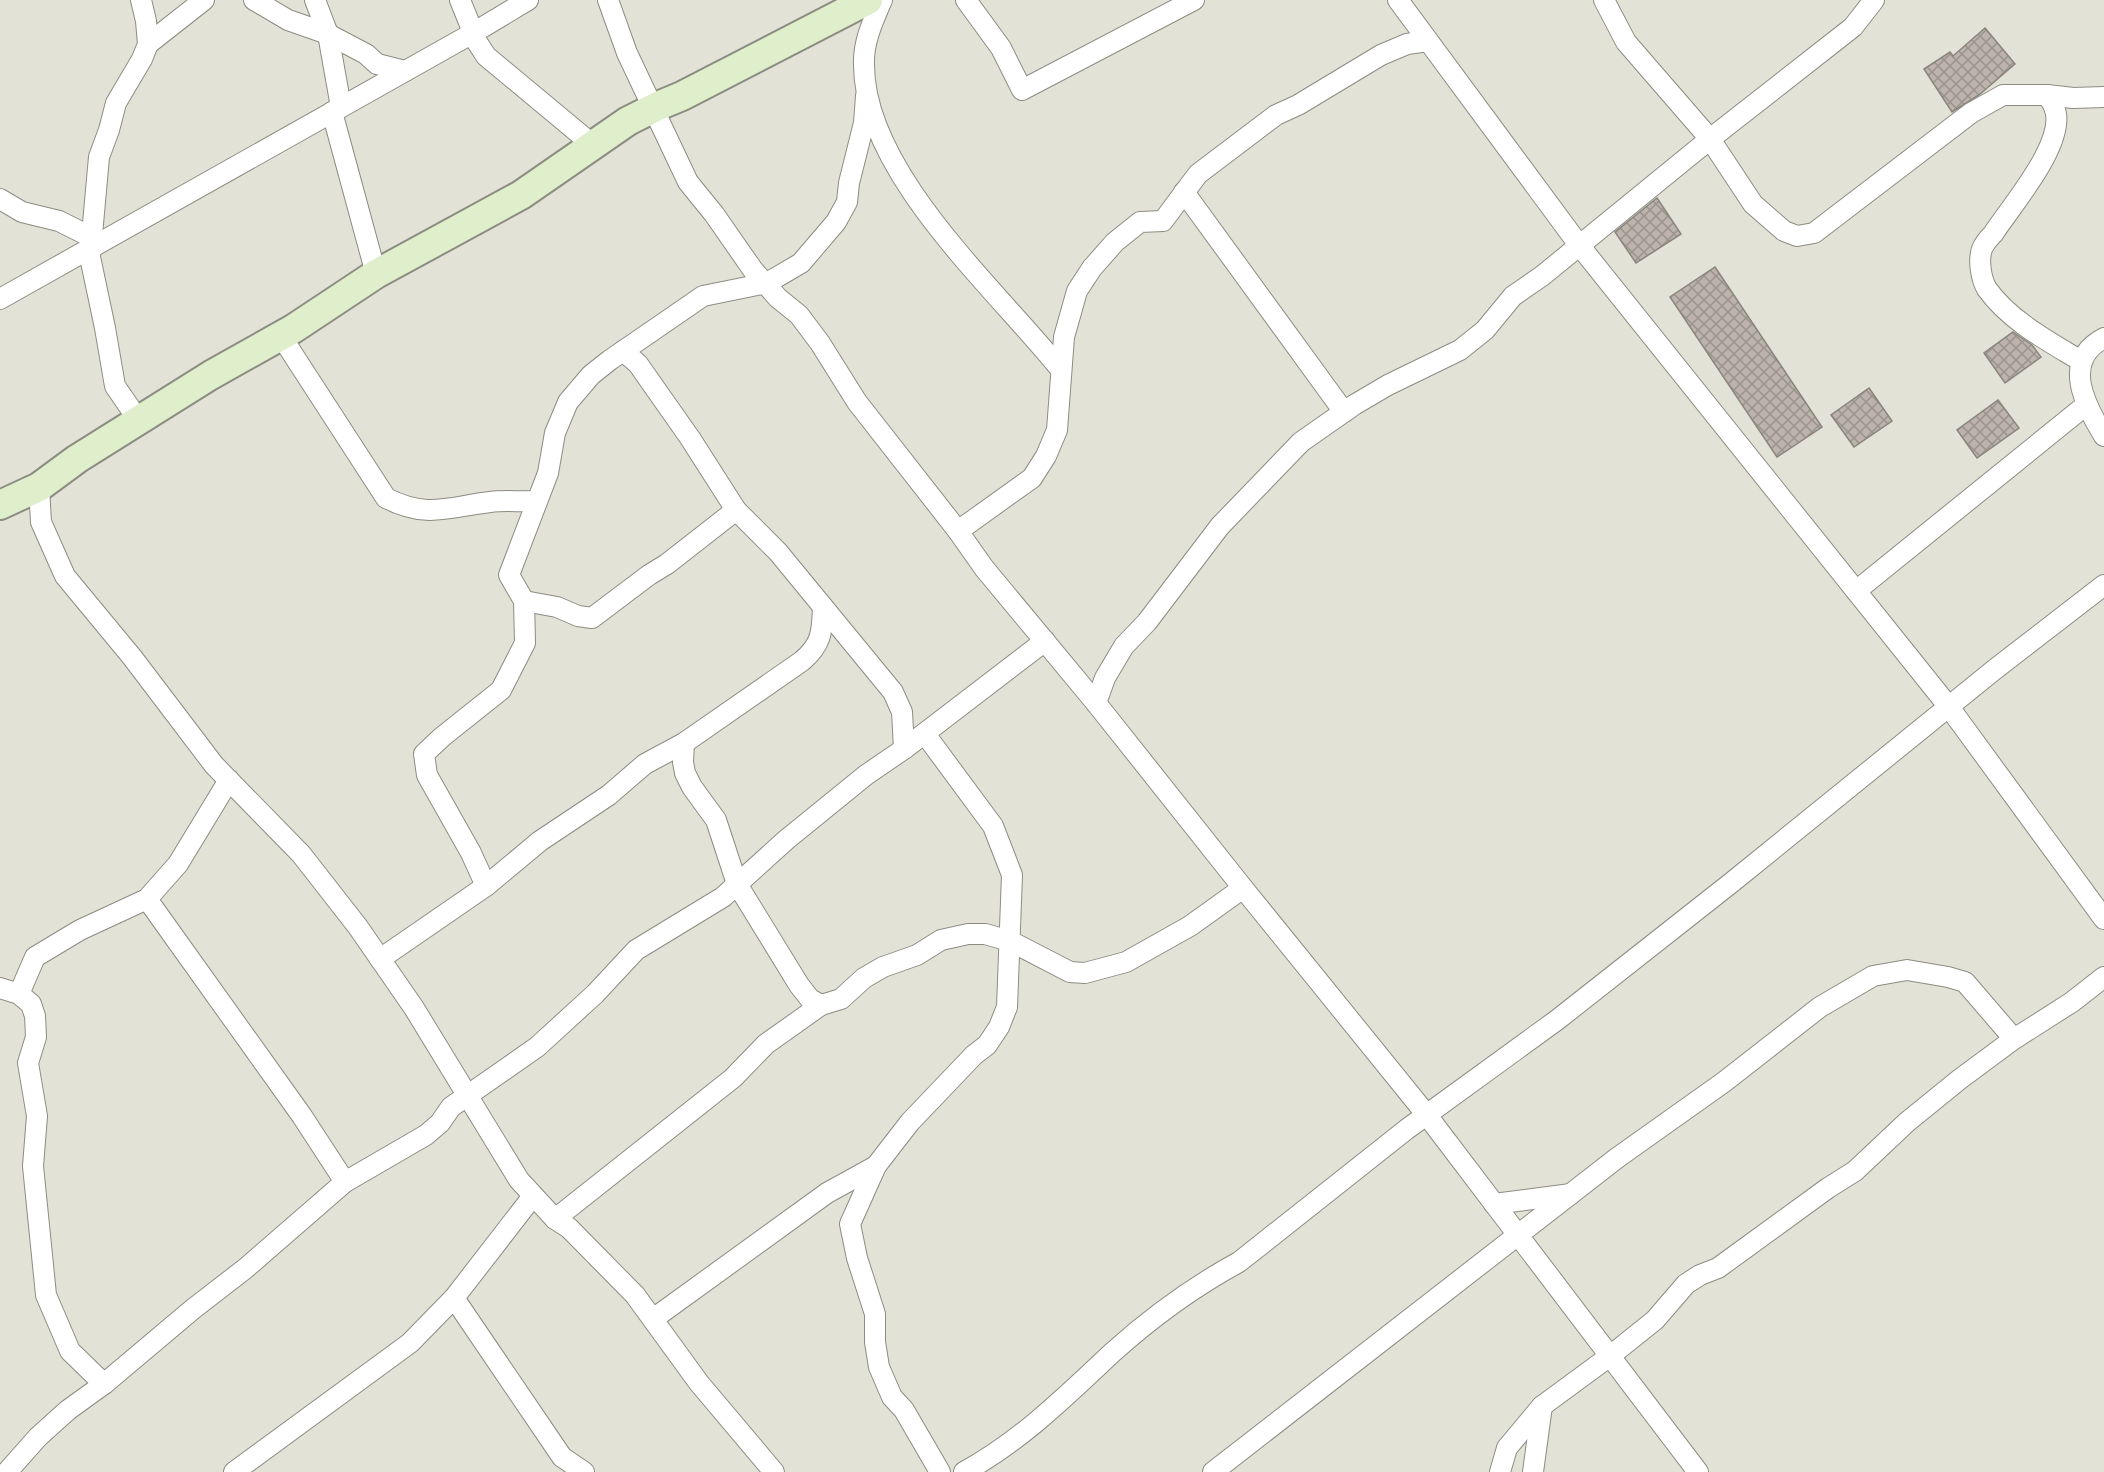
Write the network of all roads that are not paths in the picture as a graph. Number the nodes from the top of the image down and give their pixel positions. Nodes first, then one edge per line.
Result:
1 (141, 0) edge
2 (204, 0) edge
3 (254, 0) edge
4 (315, 0) edge
5 (460, 0) edge
6 (528, 0) edge
7 (608, 0) edge
8 (868, 0) edge
9 (882, 0) edge
10 (966, 0) edge
11 (1194, 0) edge
12 (1398, 0) edge
13 (1604, 0) edge
14 (1874, 0) edge
15 (473, 33) junction
16 (328, 34) junction
17 (1428, 40) junction
18 (148, 44) junction
19 (405, 71) junction
20 (2047, 95) junction
21 (866, 96) junction
22 (2104, 97) edge
23 (653, 108) junction
24 (336, 110) junction
25 (1710, 139) junction
26 (593, 145) junction
27 (1184, 192) junction
28 (0, 199) edge
29 (91, 243) junction
30 (1579, 245) junction
31 (376, 274) junction
32 (767, 283) junction
33 (0, 299) edge
34 (281, 336) junction
35 (2104, 338) edge
36 (623, 351) junction
37 (2080, 361) junction
38 (1061, 370) junction
39 (2086, 405) junction
40 (1344, 412) junction
41 (139, 422) junction
42 (2104, 436) edge
43 (39, 487) junction
44 (537, 501) junction
45 (0, 506) edge
46 (736, 510) junction
47 (958, 531) junction
48 (2104, 585) edge
49 (1856, 591) junction
50 (524, 601) junction
51 (824, 608) junction
52 (1045, 641) junction
53 (1096, 703) junction
54 (1949, 707) junction
55 (925, 734) junction
56 (684, 742) junction
57 (904, 749) junction
58 (229, 780) junction
59 (737, 884) junction
60 (486, 886) junction
61 (1243, 888) junction
62 (147, 900) junction
63 (2104, 919) edge
64 (1010, 941) junction
65 (380, 959) junction
66 (2104, 977) edge
67 (0, 988) edge
68 (19, 994) junction
69 (821, 1005) junction
70 (2014, 1039) junction
71 (468, 1096) junction
72 (1426, 1114) junction
73 (876, 1166) junction
74 (345, 1182) junction
75 (1571, 1194) junction
76 (533, 1196) junction
77 (1494, 1204) junction
78 (555, 1219) junction
79 (1518, 1235) junction
80 (454, 1298) junction
81 (653, 1319) junction
82 (1610, 1356) junction
83 (104, 1383) junction
84 (1542, 1406) junction
85 (7, 1472) edge
86 (234, 1472) edge
87 (584, 1472) edge
88 (774, 1472) edge
89 (940, 1472) edge
90 (964, 1472) edge
91 (1213, 1472) edge
92 (1500, 1472) edge
93 (1533, 1472) edge
94 (1698, 1472) edge

1 - 18 street
2 - 18 street
3 - 16 street
4 - 16 street
5 - 15 street
6 - 15 street
7 - 23 street
8 - 23 street
9 - 21 street
10 - 11 street
12 - 17 street
13 - 25 street
14 - 25 street
15 - 19 street
15 - 26 street
16 - 19 street
16 - 24 street
17 - 27 street
17 - 30 street
18 - 29 street
19 - 24 street
20 - 22 street
20 - 25 street
20 - 37 street
21 - 32 street
21 - 38 street
23 - 26 street
23 - 32 street
24 - 29 street
24 - 31 street
25 - 30 street
26 - 31 street
27 - 38 street
27 - 40 street
28 - 29 street
29 - 33 street
29 - 41 street
30 - 40 street
30 - 49 street
31 - 34 street
32 - 36 street
32 - 47 street
34 - 41 street
34 - 44 street
35 - 37 street
36 - 44 street
36 - 46 street
37 - 39 street
38 - 47 street
39 - 42 street
39 - 49 street
40 - 53 street
41 - 43 street
43 - 45 street
43 - 58 street
44 - 50 street
46 - 50 street
46 - 51 street
47 - 52 street
48 - 54 street
49 - 54 street
50 - 60 street
51 - 56 street
51 - 57 street
52 - 53 street
52 - 55 street
53 - 61 street
54 - 63 street
54 - 72 street
55 - 57 street
55 - 64 street
56 - 59 street
56 - 60 street
57 - 59 street
58 - 62 street
58 - 65 street
59 - 69 street
59 - 71 street
60 - 65 street
61 - 64 street
61 - 72 street
62 - 68 street
62 - 74 street
64 - 69 street
64 - 73 street
65 - 71 street
66 - 70 street
67 - 68 street
68 - 83 street
69 - 78 street
70 - 75 street
70 - 82 street
71 - 74 street
71 - 76 street
72 - 77 street
72 - 90 street
73 - 81 street
73 - 89 street
74 - 83 street
75 - 77 street
75 - 79 street
76 - 78 street
76 - 80 street
77 - 79 street
78 - 81 street
79 - 82 street
79 - 91 street
80 - 86 street
80 - 87 street
81 - 88 street
82 - 84 street
82 - 94 street
83 - 85 street
84 - 92 street
84 - 93 street

